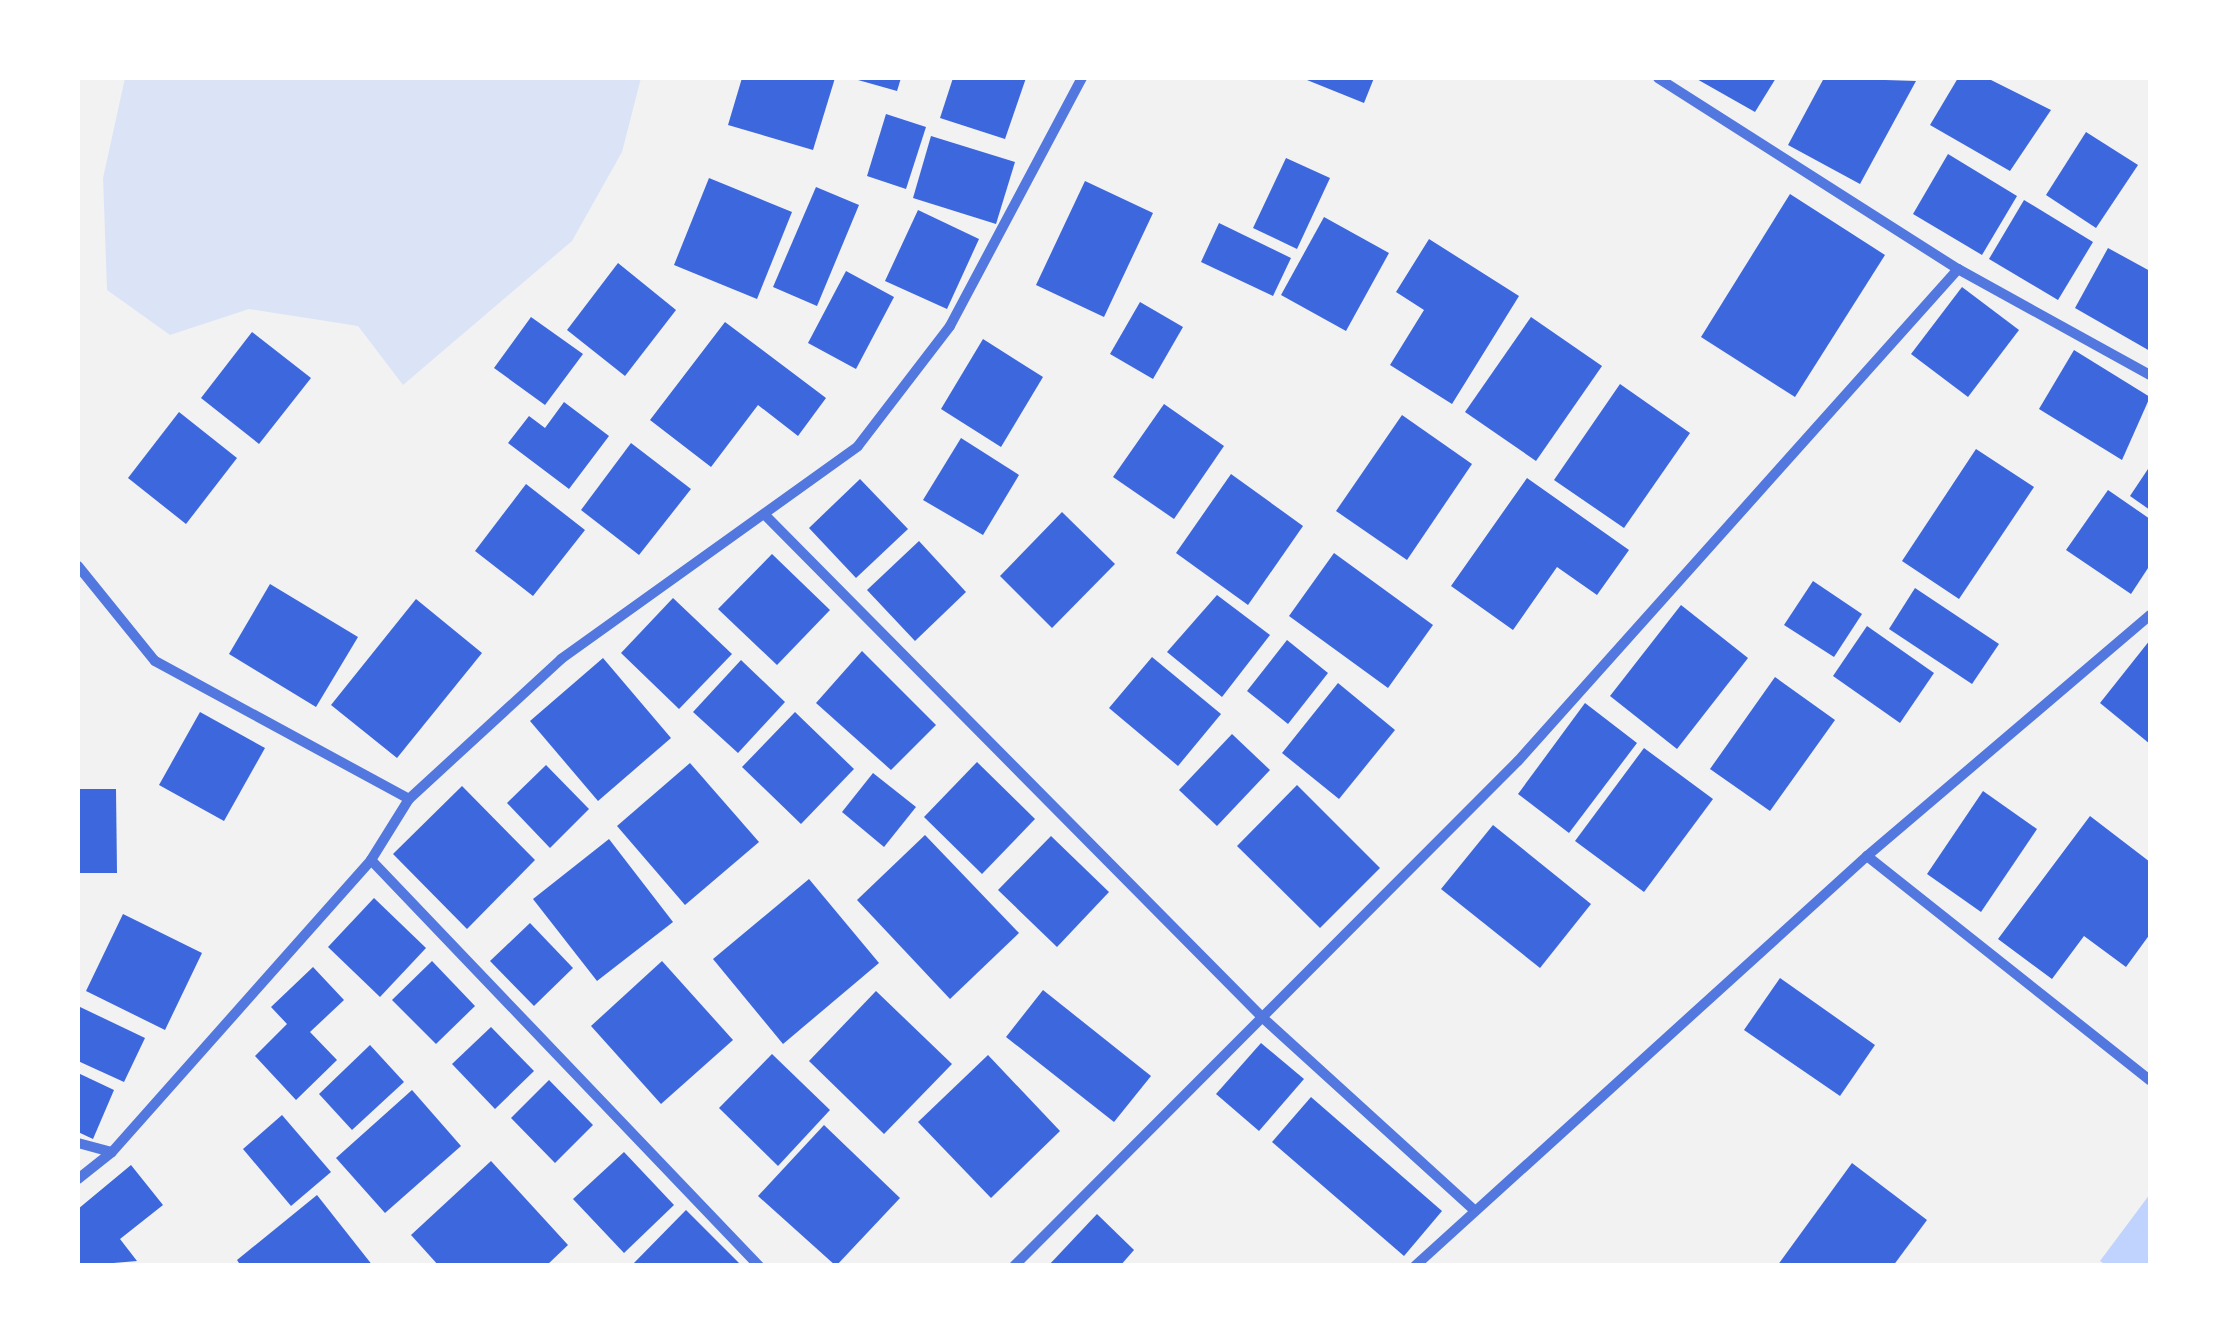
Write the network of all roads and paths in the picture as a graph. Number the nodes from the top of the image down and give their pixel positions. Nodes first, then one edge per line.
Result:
1 (1082, 78) edge
2 (1665, 80) edge
3 (1958, 269) junction
4 (2150, 375) edge
5 (767, 517) junction
6 (78, 566) edge
7 (2150, 615) edge
8 (409, 799) junction
9 (1868, 856) junction
10 (372, 860) junction
11 (1263, 1018) junction
12 (2150, 1080) edge
13 (78, 1143) edge
14 (112, 1152) junction
15 (78, 1179) edge
16 (1474, 1210) junction
17 (758, 1266) edge
18 (1014, 1266) edge
19 (1415, 1266) edge

1 - 5 street
2 - 3 street
3 - 4 street
3 - 11 street
5 - 8 street
5 - 11 street
6 - 8 street
7 - 9 street
8 - 10 street
9 - 12 street
9 - 16 street
10 - 14 street
10 - 17 street
11 - 16 street
11 - 18 street
13 - 14 street
14 - 15 street
16 - 19 street

